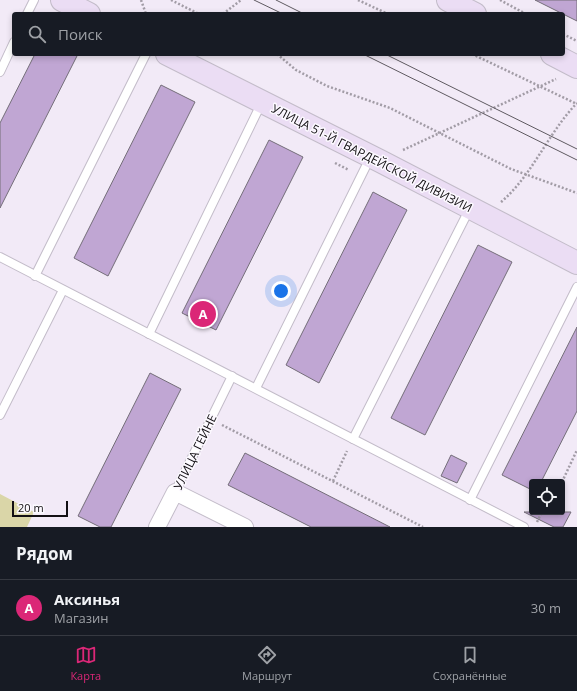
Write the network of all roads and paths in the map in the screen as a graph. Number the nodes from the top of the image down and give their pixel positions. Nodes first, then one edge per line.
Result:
1 (34, 0) edge
2 (62, 0) edge
3 (141, 0) edge
4 (171, 0) edge
5 (241, 0) edge
6 (358, 0) edge
7 (448, 0) edge
8 (500, 0) edge
9 (28, 12) edge
10 (85, 12) edge
11 (145, 12) edge
12 (195, 12) edge
13 (226, 12) edge
14 (384, 12) edge
15 (471, 12) edge
16 (522, 12) edge
17 (565, 35) edge
18 (577, 41) edge
19 (12, 46) edge
20 (145, 56) edge
21 (171, 56) edge
22 (279, 56) edge
23 (476, 56) edge
24 (556, 56) edge
25 (577, 67) edge
26 (1, 68) edge
27 (558, 79) dead end
28 (539, 86) junction
29 (262, 101) junction
30 (577, 103) edge
31 (440, 134) junction
32 (375, 159) junction
33 (526, 174) junction
34 (577, 192) edge
35 (478, 211) junction
36 (0, 258) edge
37 (577, 263) edge
38 (35, 276) junction
39 (577, 287) edge
40 (62, 290) junction
41 (149, 334) junction
42 (232, 376) junction
43 (256, 388) junction
44 (0, 415) edge
45 (210, 419) junction
46 (353, 439) junction
47 (577, 450) edge
48 (563, 479) edge
49 (333, 481) junction
50 (175, 492) junction
51 (470, 500) junction
52 (540, 515) edge
53 (157, 527) edge
54 (245, 527) edge
55 (423, 527) edge
56 (524, 527) edge
57 (534, 527) edge

1 - 9 lane
2 - 10 main road
3 - 11 path
4 - 12 path
5 - 13 path
6 - 14 path
7 - 15 main road
8 - 16 path
17 - 18 path
19 - 26 lane
20 - 38 lane
21 - 29 main road, УЛИЦА 51-Й ГВАРДЕЙСКОЙ ДИВИЗИИ
22 - 31 path
23 - 28 path
24 - 25 main road
27 - 28 path
28 - 30 path
28 - 31 path
29 - 32 main road, УЛИЦА 51-Й ГВАРДЕЙСКОЙ ДИВИЗИИ
29 - 41 lane
30 - 33 path
31 - 32 path
31 - 33 path
32 - 35 main road, УЛИЦА 51-Й ГВАРДЕЙСКОЙ ДИВИЗИИ
32 - 43 lane
33 - 34 path
33 - 35 path
35 - 37 main road, УЛИЦА 51-Й ГВАРДЕЙСКОЙ ДИВИЗИИ
35 - 46 lane
36 - 38 lane
38 - 40 lane
39 - 51 lane
40 - 41 lane
40 - 44 lane
41 - 42 lane
42 - 43 lane
42 - 45 lane, УЛИЦА ГЕЙНЕ
43 - 46 lane
45 - 49 path
45 - 50 lane, УЛИЦА ГЕЙНЕ
46 - 49 path
46 - 51 lane
47 - 48 path
49 - 55 path
50 - 53 street, УЛИЦА ГЕЙНЕ
50 - 54 street
51 - 56 lane
52 - 57 path

